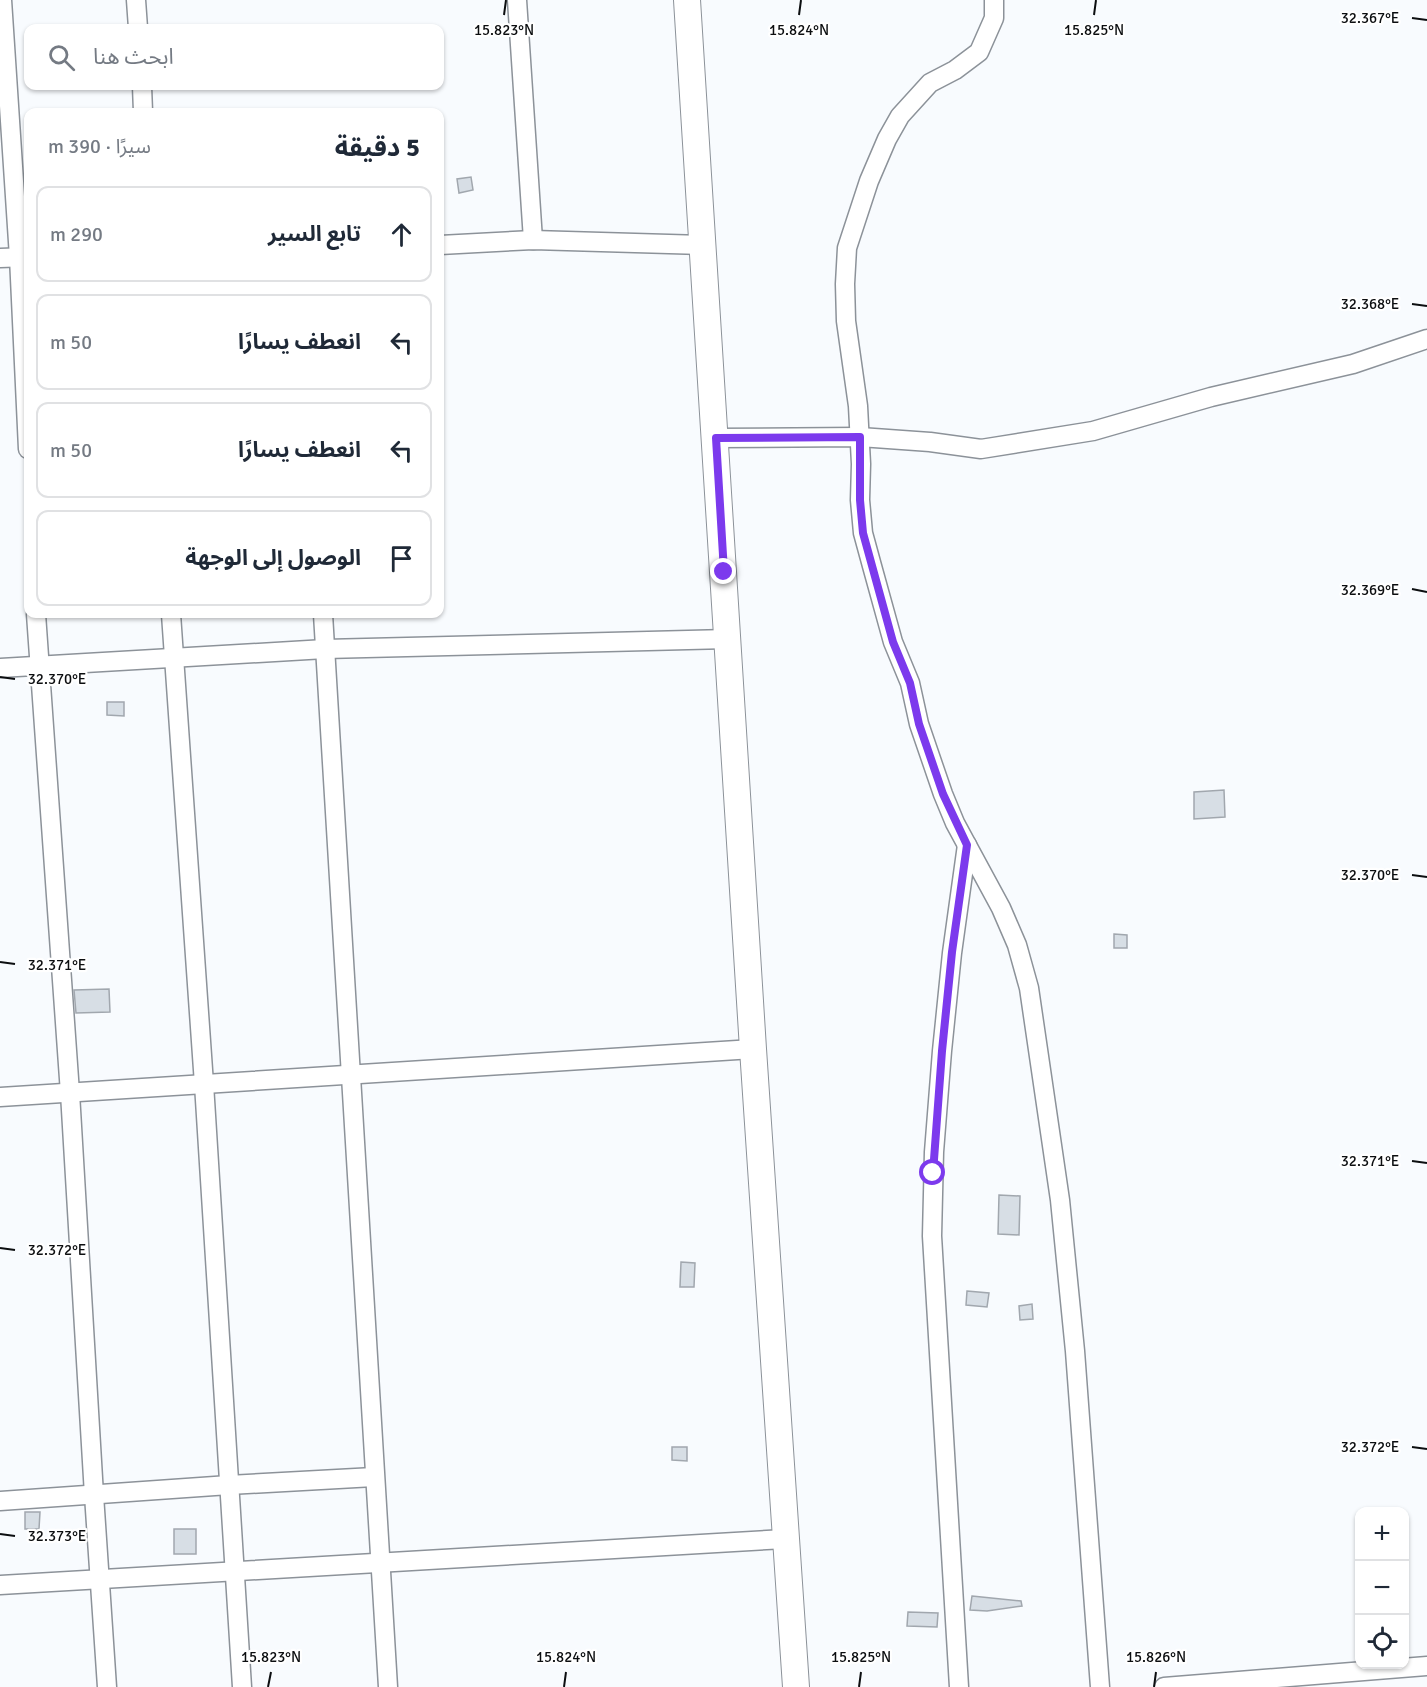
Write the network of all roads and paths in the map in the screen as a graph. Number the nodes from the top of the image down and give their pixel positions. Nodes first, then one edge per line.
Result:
1 (2, 0) edge
2 (136, 0) edge
3 (516, 0) edge
4 (687, 0) edge
5 (994, 0) edge
6 (138, 24) edge
7 (142, 90) edge
8 (143, 108) edge
9 (533, 240) junction
10 (444, 245) edge
11 (704, 245) junction
12 (24, 257) edge
13 (0, 258) edge
14 (1427, 339) edge
15 (860, 437) junction
16 (716, 438) junction
17 (36, 618) edge
18 (171, 618) edge
19 (323, 618) edge
20 (728, 639) junction
21 (325, 650) junction
22 (173, 658) junction
23 (39, 666) junction
24 (0, 668) edge
25 (967, 845) junction
26 (753, 1049) junction
27 (352, 1075) junction
28 (204, 1084) junction
29 (70, 1093) junction
30 (0, 1097) edge
31 (374, 1477) junction
32 (229, 1485) junction
33 (94, 1495) junction
34 (0, 1501) edge
35 (785, 1539) junction
36 (380, 1563) junction
37 (235, 1570) junction
38 (100, 1580) junction
39 (0, 1585) edge
40 (1427, 1666) edge
41 (107, 1687) edge
42 (242, 1687) edge
43 (388, 1687) edge
44 (796, 1687) edge
45 (959, 1687) edge
46 (1100, 1687) edge
47 (1164, 1687) edge

1 - 12 street
2 - 6 street
3 - 9 street
4 - 11 street
5 - 15 street
7 - 8 street
9 - 10 street
9 - 11 street
11 - 16 street
12 - 13 street
14 - 15 street
15 - 16 street
15 - 25 street
16 - 20 street
17 - 23 street
18 - 22 street
19 - 21 street
20 - 21 street
20 - 26 street
21 - 22 street
21 - 27 street
22 - 23 street
22 - 28 street
23 - 24 street
23 - 29 street
25 - 45 street
25 - 46 street
26 - 27 street
26 - 35 street
27 - 28 street
27 - 31 street
28 - 29 street
28 - 32 street
29 - 30 street
29 - 33 street
31 - 32 street
31 - 36 street
32 - 33 street
32 - 37 street
33 - 34 street
33 - 38 street
35 - 36 street
35 - 44 street
36 - 37 street
36 - 43 street
37 - 38 street
37 - 42 street
38 - 39 street
38 - 41 street
40 - 47 street

